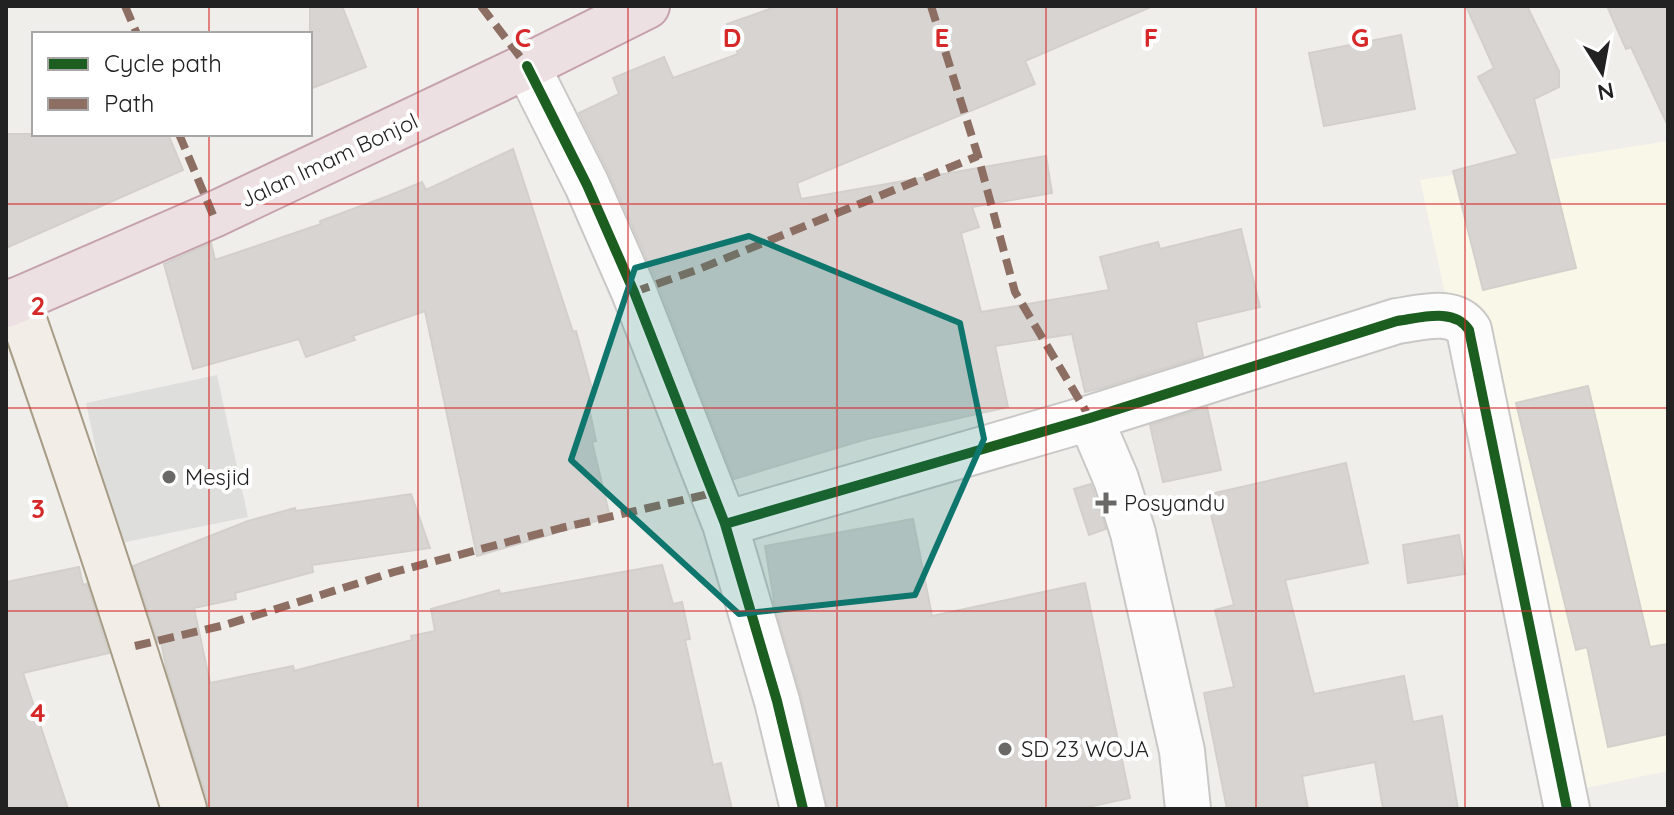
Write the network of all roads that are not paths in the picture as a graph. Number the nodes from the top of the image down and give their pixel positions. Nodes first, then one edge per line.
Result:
1 (647, 6) edge
2 (527, 66) junction
3 (11, 303) edge
4 (1090, 418) junction
5 (725, 524) junction
6 (184, 809) edge
7 (803, 809) edge
8 (1188, 809) edge
9 (1567, 809) edge

1 - 2 highway, Jalan Imam Bonjol
2 - 3 highway, Jalan Imam Bonjol
2 - 5 street
3 - 6 main road
4 - 5 street
4 - 8 street
4 - 9 street
5 - 7 street

